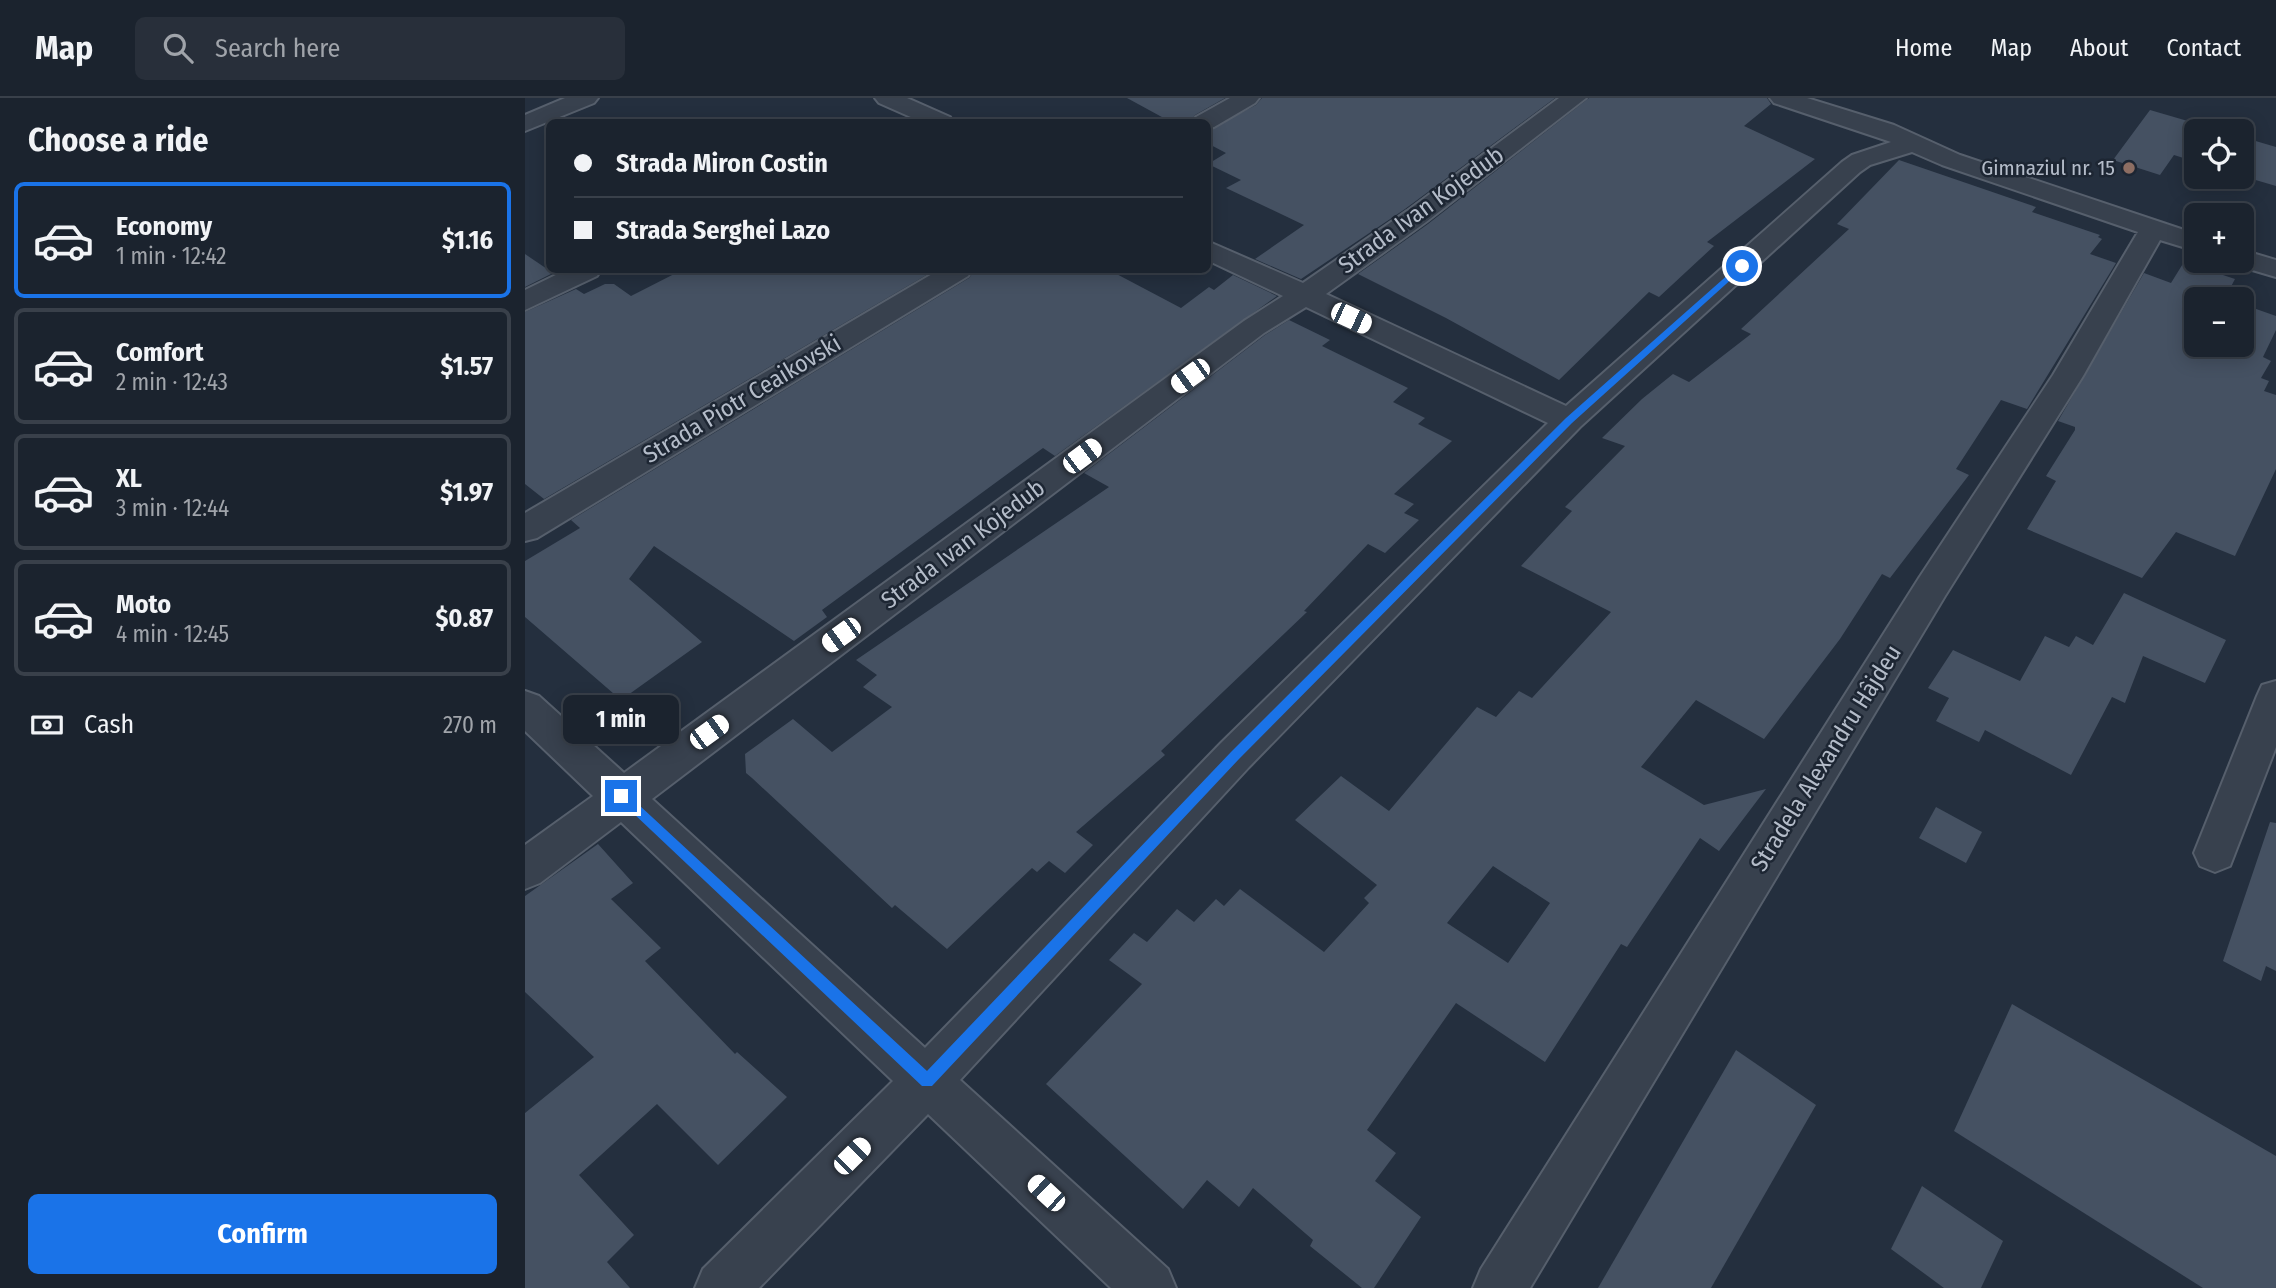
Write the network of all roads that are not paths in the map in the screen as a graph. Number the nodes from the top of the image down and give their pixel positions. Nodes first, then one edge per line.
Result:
1 (586, 98) edge
2 (1247, 98) edge
3 (1574, 98) edge
4 (1782, 98) edge
5 (898, 105) edge
6 (933, 119) edge
7 (1210, 119) edge
8 (525, 124) edge
9 (1913, 144) junction
10 (2153, 229) junction
11 (2184, 239) edge
12 (1211, 251) edge
13 (2254, 262) edge
14 (2276, 269) edge
15 (581, 273) edge
16 (953, 273) edge
17 (1303, 296) junction
18 (525, 301) edge
19 (1569, 420) junction
20 (525, 529) edge
21 (2276, 696) edge
22 (525, 707) edge
23 (621, 796) junction
24 (2215, 853) dead end
25 (525, 870) edge
26 (927, 1081) junction
27 (722, 1288) edge
28 (1149, 1288) edge
29 (1500, 1288) edge

1 - 8 street
2 - 7 street
3 - 17 street, Strada Ivan Kojedub
4 - 9 street
5 - 6 street
9 - 10 street
9 - 19 street
10 - 11 street
10 - 29 street, Stradela Alexandru Hâjdeu
12 - 17 street
13 - 14 street
15 - 18 street
16 - 20 street, Strada Piotr Ceaikovski
17 - 19 street
17 - 23 street, Strada Ivan Kojedub
19 - 26 street
21 - 24 street
22 - 23 street
23 - 25 street, Strada Ivan Kojedub
23 - 26 street
26 - 27 street
26 - 28 street

